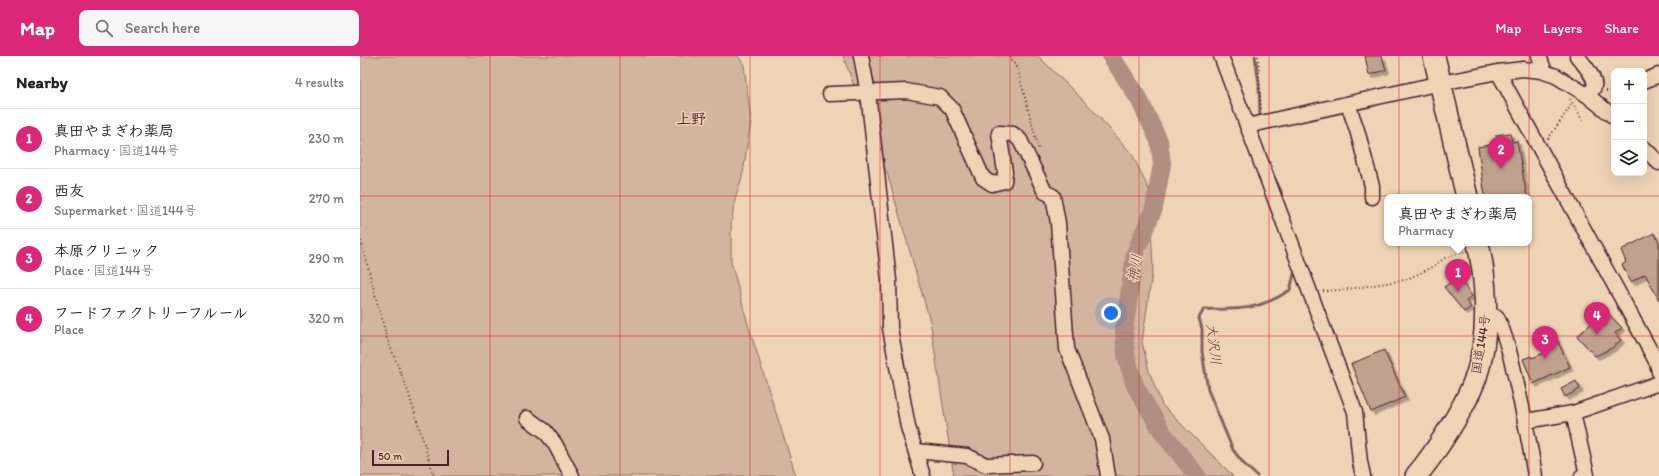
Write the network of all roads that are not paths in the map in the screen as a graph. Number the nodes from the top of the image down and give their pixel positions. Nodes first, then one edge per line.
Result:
1 (861, 56) edge
2 (1221, 56) edge
3 (1434, 56) edge
4 (1540, 56) edge
5 (1577, 56) edge
6 (1498, 72) junction
7 (1545, 72) junction
8 (1659, 75) edge
9 (1647, 81) edge
10 (1441, 83) junction
11 (868, 93) junction
12 (830, 94) dead end
13 (1587, 95) junction
14 (1348, 104) junction
15 (1611, 115) edge
16 (1247, 126) junction
17 (1647, 151) edge
18 (1659, 163) edge
19 (1466, 194) edge
20 (1372, 197) dead end
21 (1478, 246) edge
22 (1486, 314) junction
23 (1659, 372) edge
24 (1659, 383) edge
25 (1573, 413) junction
26 (527, 418) dead end
27 (1526, 421) junction
28 (916, 451) junction
29 (1033, 462) dead end
30 (572, 476) edge
31 (923, 476) edge
32 (1108, 476) edge
33 (1363, 476) edge
34 (1416, 476) edge
35 (1535, 476) edge
36 (1582, 476) edge

1 - 11 street
2 - 16 street
3 - 10 highway
4 - 7 street
5 - 13 street
6 - 7 street
6 - 10 street
6 - 23 street
7 - 13 street
8 - 9 street
10 - 14 street
10 - 19 highway
11 - 12 street
11 - 28 street
11 - 32 street
13 - 15 street
14 - 16 street
14 - 20 street
16 - 33 street
17 - 18 street
21 - 22 highway, 国道144号
22 - 27 street
22 - 34 highway, 国道144号
24 - 25 street
25 - 27 street
25 - 36 street
26 - 30 street
27 - 35 street
28 - 29 street
28 - 31 street

